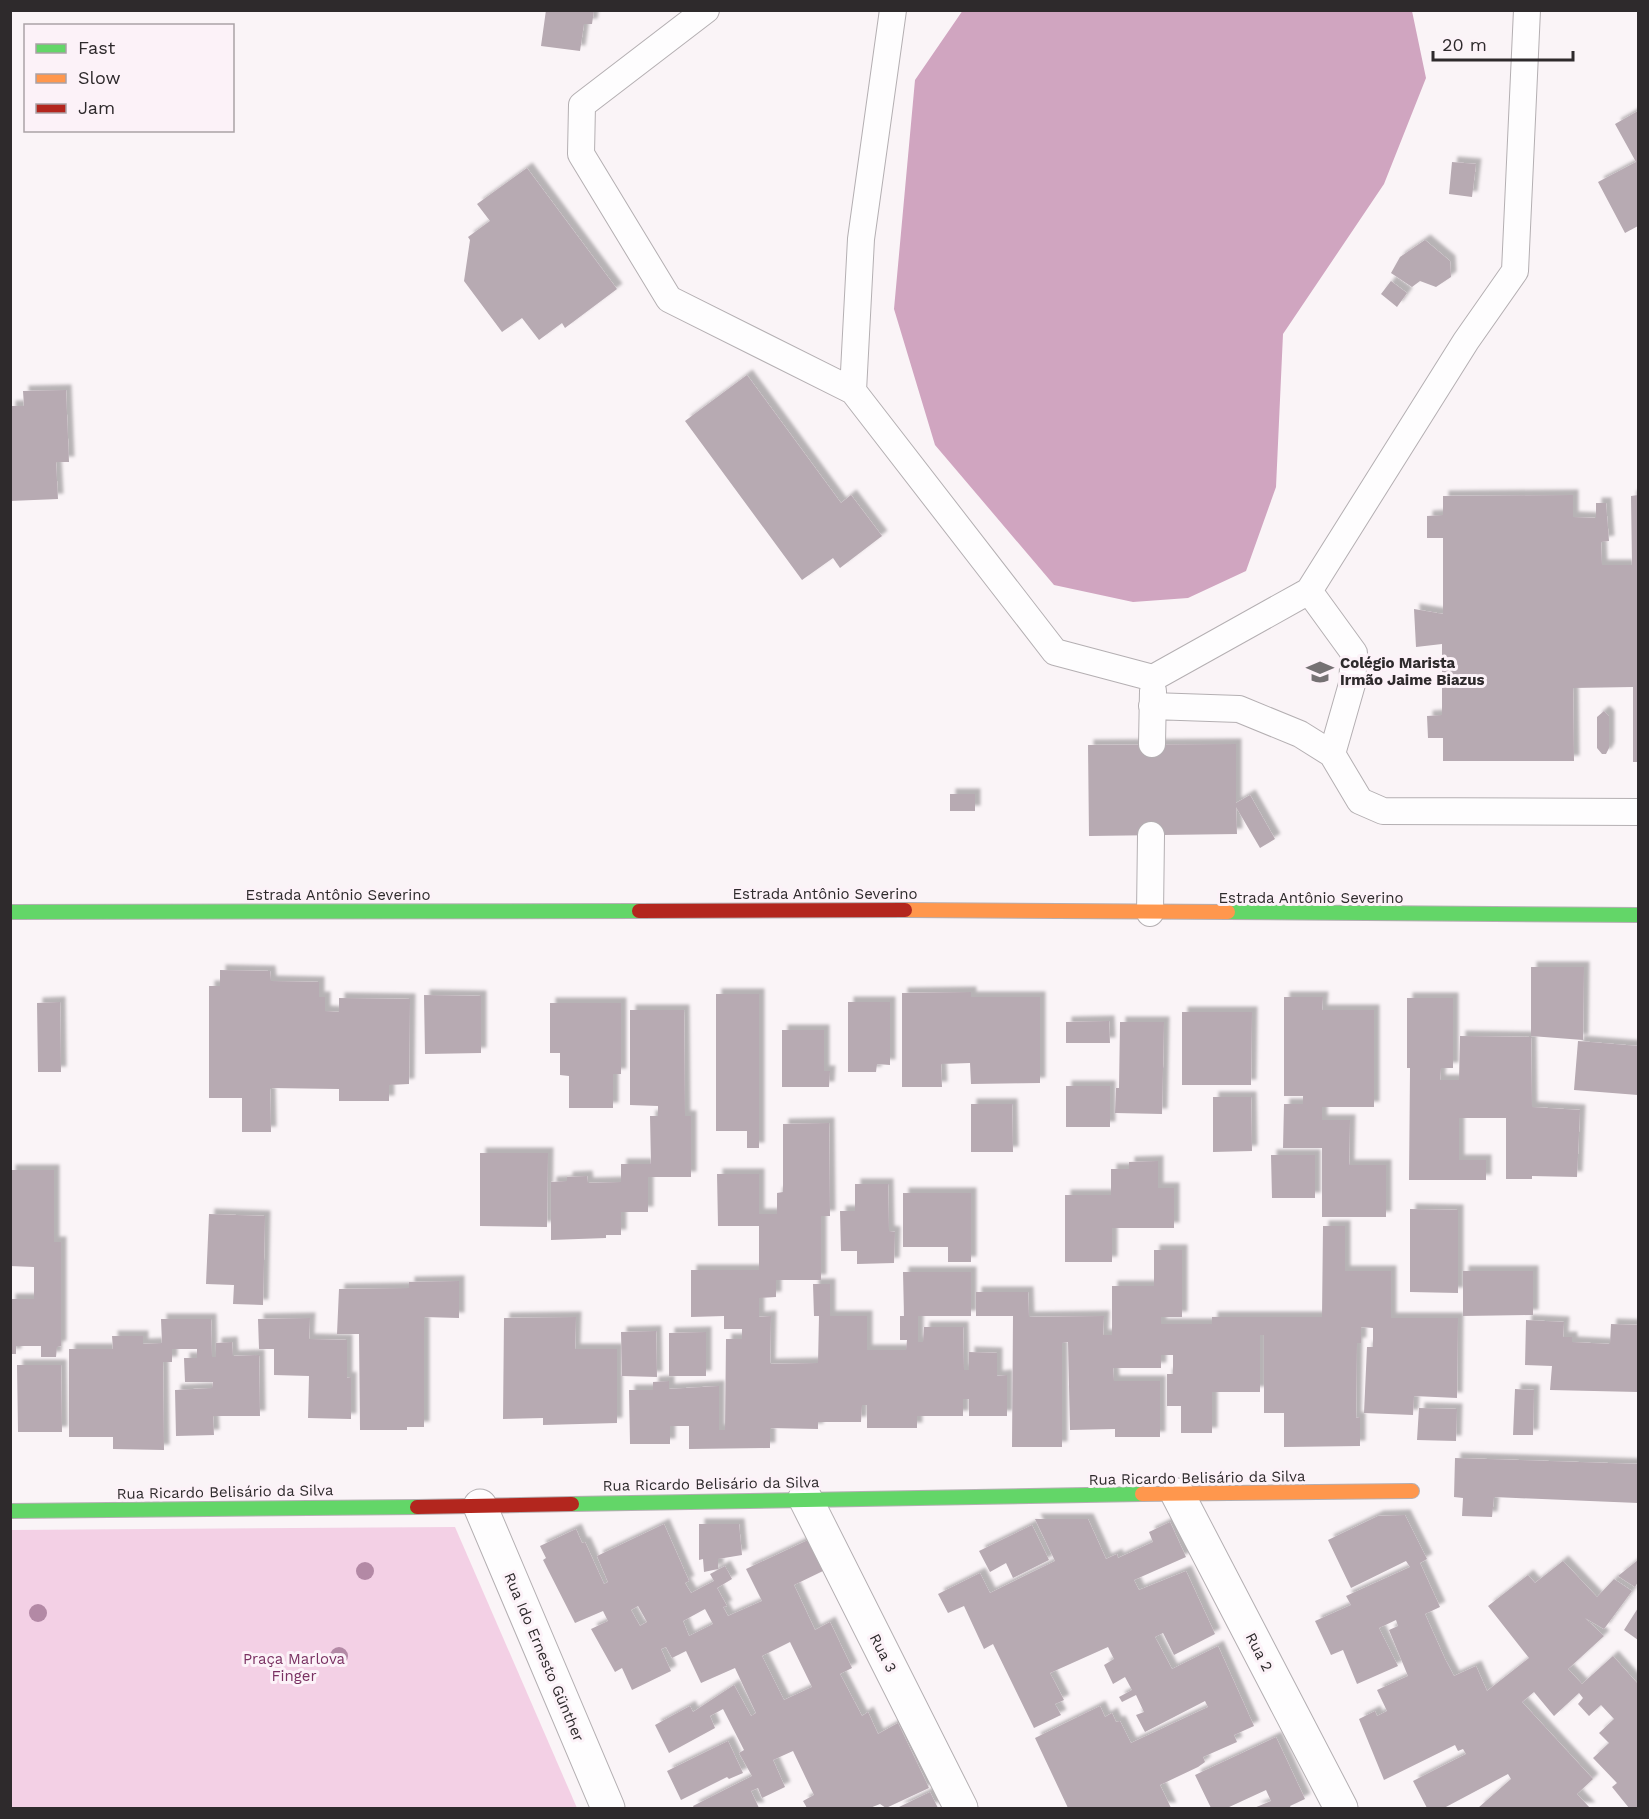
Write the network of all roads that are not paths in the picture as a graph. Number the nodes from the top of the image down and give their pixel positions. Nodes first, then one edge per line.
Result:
1 (706, 10) edge
2 (893, 10) edge
3 (1527, 10) edge
4 (853, 391) junction
5 (1309, 591) junction
6 (1153, 678) junction
7 (1152, 706) junction
8 (1152, 744) dead end
9 (1332, 754) junction
10 (1638, 812) edge
11 (1151, 835) dead end
12 (10, 912) edge
13 (1150, 913) junction
14 (1638, 915) edge
15 (1412, 1491) dead end
16 (1178, 1495) junction
17 (805, 1498) junction
18 (480, 1506) junction
19 (10, 1511) edge
20 (608, 1809) edge
21 (961, 1809) edge
22 (1341, 1809) edge

1 - 4 lane
2 - 4 lane
3 - 5 lane
4 - 6 lane
5 - 6 lane
5 - 9 lane
6 - 7 lane
7 - 8 lane
7 - 9 lane
9 - 10 lane
11 - 13 lane
12 - 13 street, Estrada Antônio Severino
13 - 14 street, Estrada Antônio Severino
15 - 16 street, Rua Ricardo Belisário da Silva
16 - 17 street, Rua Ricardo Belisário da Silva
16 - 22 street, Rua 2
17 - 18 street, Rua Ricardo Belisário da Silva
17 - 21 street, Rua 3
18 - 19 street, Rua Ricardo Belisário da Silva
18 - 20 street, Rua Ido Ernesto Günther

